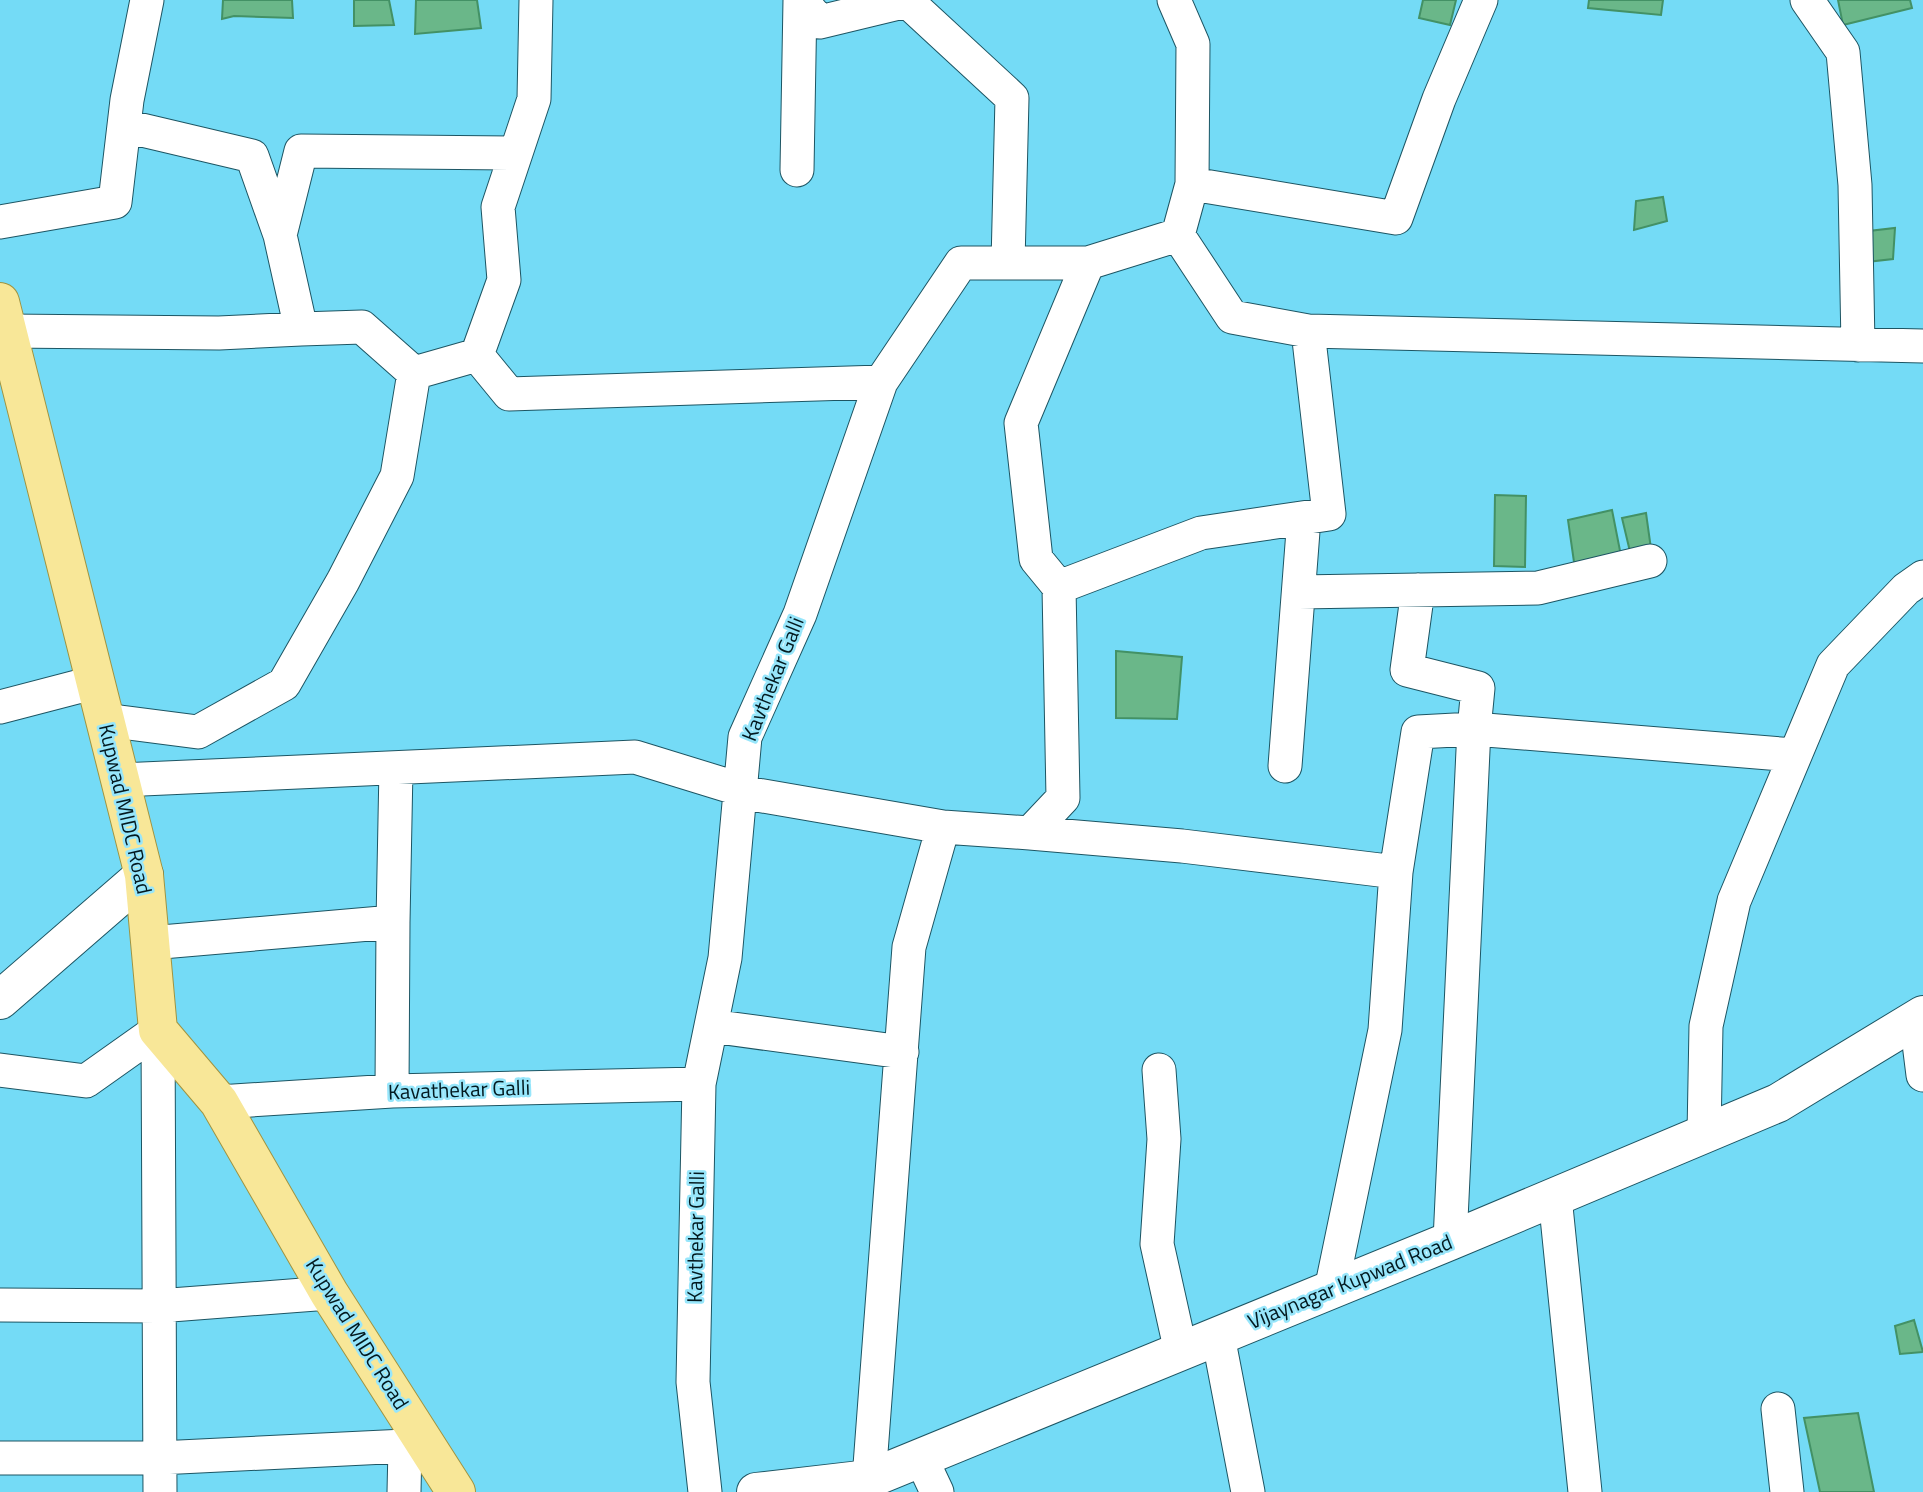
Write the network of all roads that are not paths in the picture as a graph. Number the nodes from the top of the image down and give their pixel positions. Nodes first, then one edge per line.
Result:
1 (147, 0) edge
2 (536, 0) edge
3 (800, 0) edge
4 (1174, 0) edge
5 (1481, 0) edge
6 (1807, 0) edge
7 (125, 126) junction
8 (516, 153) junction
9 (797, 170) dead end
10 (1192, 184) junction
11 (0, 222) edge
12 (280, 235) junction
13 (1178, 235) junction
14 (1008, 262) junction
15 (1088, 263) junction
16 (4, 316) edge
17 (301, 329) junction
18 (1308, 331) junction
19 (1857, 345) junction
20 (1923, 346) edge
21 (477, 355) junction
22 (414, 373) junction
23 (881, 382) junction
24 (1304, 517) junction
25 (1650, 561) dead end
26 (1923, 578) edge
27 (1059, 587) junction
28 (1418, 590) junction
29 (1299, 592) junction
30 (96, 682) junction
31 (0, 707) edge
32 (105, 720) junction
33 (1474, 729) junction
34 (1794, 755) junction
35 (1285, 766) dead end
36 (396, 768) junction
37 (120, 780) junction
38 (740, 792) junction
39 (943, 827) junction
40 (1030, 832) junction
41 (1396, 872) junction
42 (144, 875) junction
43 (393, 922) junction
44 (150, 943) junction
45 (0, 1000) edge
46 (1920, 1017) edge
47 (711, 1026) junction
48 (158, 1030) junction
49 (902, 1052) junction
50 (0, 1070) edge
51 (1159, 1070) dead end
52 (1923, 1075) edge
53 (699, 1084) junction
54 (392, 1091) junction
55 (219, 1102) junction
56 (1704, 1134) junction
57 (1555, 1197) junction
58 (1451, 1241) junction
59 (1331, 1290) junction
60 (330, 1293) junction
61 (0, 1306) edge
62 (158, 1306) junction
63 (1218, 1336) junction
64 (1181, 1352) junction
65 (1778, 1409) dead end
66 (415, 1446) junction
67 (0, 1458) edge
68 (159, 1458) junction
69 (921, 1458) junction
70 (869, 1479) junction
71 (160, 1492) edge
72 (404, 1492) edge
73 (456, 1492) edge
74 (705, 1492) edge
75 (756, 1492) edge
76 (937, 1492) edge
77 (1248, 1492) edge
78 (1585, 1492) edge
79 (1787, 1492) edge

1 - 7 street
2 - 8 street
3 - 9 street
3 - 14 street
4 - 10 street
5 - 10 street
6 - 19 street
7 - 11 street
7 - 12 street
8 - 12 street
8 - 21 street
10 - 13 street
12 - 17 street
13 - 15 street
13 - 18 street
14 - 15 street
14 - 23 street, Kavthekar Galli
15 - 27 street
16 - 17 street
16 - 30 main road, Kupwad MIDC Road
17 - 22 street
18 - 19 street
18 - 24 street
19 - 20 street
21 - 22 street
21 - 23 street
22 - 32 street
23 - 38 street, Kavthekar Galli
24 - 27 street
24 - 29 street
25 - 28 street
26 - 34 street
27 - 40 street
28 - 29 street
28 - 33 street
29 - 35 street
30 - 31 street
30 - 32 main road, Kupwad MIDC Road
32 - 37 main road, Kupwad MIDC Road
33 - 34 street
33 - 41 street
33 - 58 street
34 - 56 street
36 - 37 street
36 - 38 street
36 - 43 street
37 - 42 main road, Kupwad MIDC Road
38 - 39 street
38 - 47 street, Kavthekar Galli
39 - 40 street
39 - 49 street
40 - 41 street
41 - 59 street
42 - 44 main road, Kupwad MIDC Road
42 - 45 street
43 - 44 street
43 - 54 street
44 - 48 main road, Kupwad MIDC Road
46 - 52 street
46 - 56 street, Vijaynagar Kupwad Road
47 - 49 street
47 - 53 street, Kavthekar Galli
48 - 50 street
48 - 55 main road, Kupwad MIDC Road
48 - 62 street
49 - 70 street
51 - 64 street
53 - 54 street, Kavathekar Galli
53 - 74 street, Kavthekar Galli
54 - 55 street, Kavathekar Galli
55 - 60 main road, Kupwad MIDC Road
56 - 57 street, Vijaynagar Kupwad Road
57 - 58 street, Vijaynagar Kupwad Road
57 - 78 street
58 - 59 street, Vijaynagar Kupwad Road
59 - 63 street, Vijaynagar Kupwad Road
60 - 62 street
60 - 66 main road, Kupwad MIDC Road
61 - 62 street
62 - 68 street
63 - 64 street, Vijaynagar Kupwad Road
63 - 77 street
64 - 69 street, Vijaynagar Kupwad Road
65 - 79 street
66 - 68 street
66 - 72 street
66 - 73 main road, Kupwad MIDC Road
67 - 68 street
68 - 71 street
69 - 70 street, Vijaynagar Kupwad Road
69 - 76 street
70 - 75 street, Vijaynagar Kupwad Road

